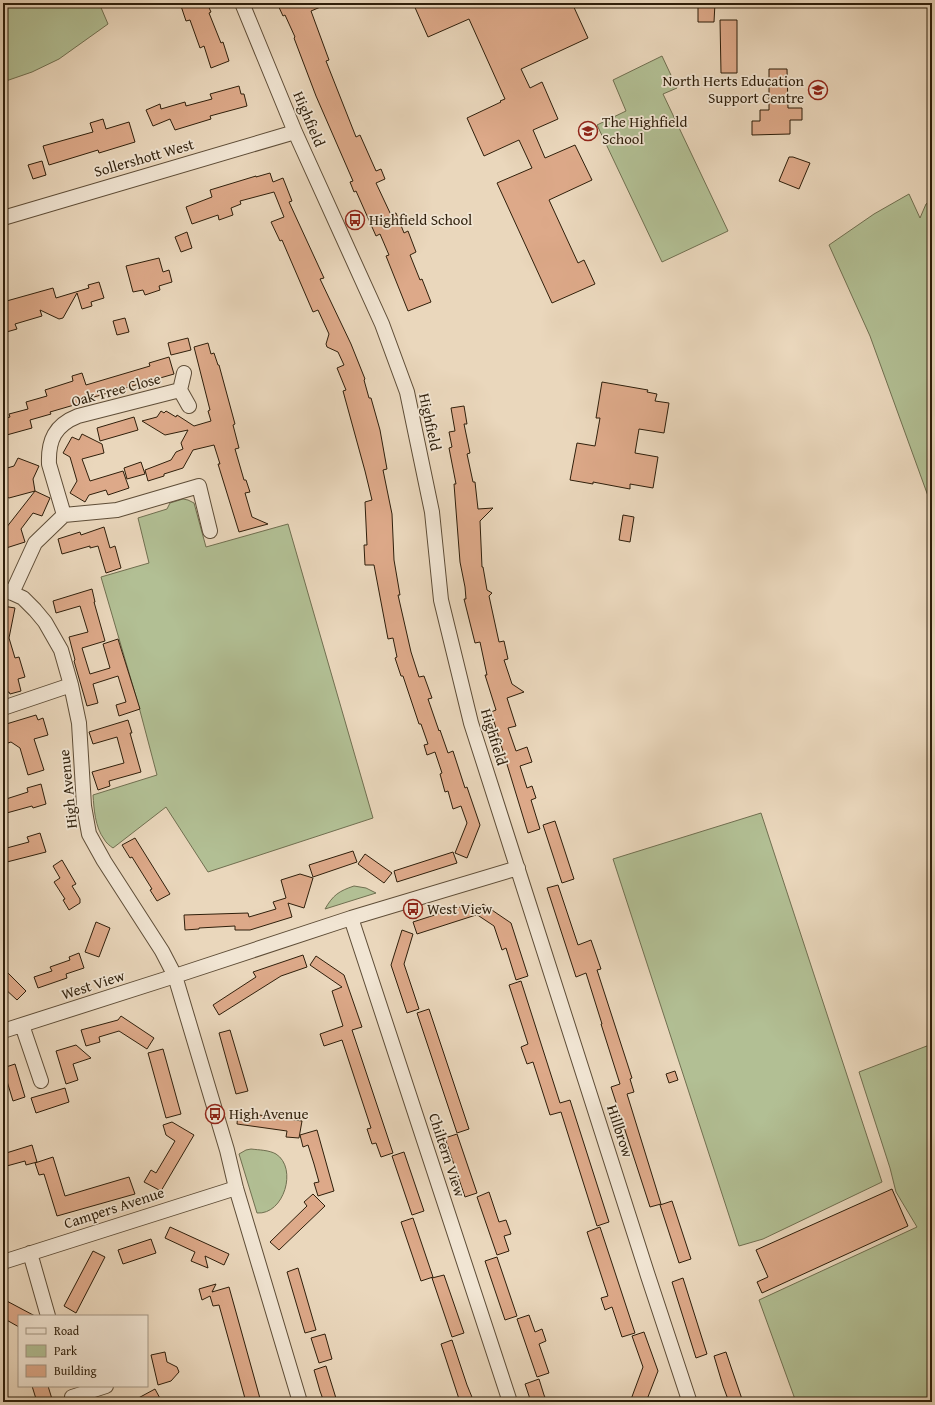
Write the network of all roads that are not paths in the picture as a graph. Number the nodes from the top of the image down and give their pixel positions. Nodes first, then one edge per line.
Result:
1 (242, 3) edge
2 (295, 132) junction
3 (3, 218) edge
4 (184, 373) dead end
5 (180, 390) junction
6 (189, 406) dead end
7 (64, 515) junction
8 (210, 531) dead end
9 (8, 591) edge
10 (72, 685) junction
11 (3, 708) edge
12 (518, 868) junction
13 (351, 918) junction
14 (175, 976) junction
15 (22, 1025) junction
16 (3, 1031) edge
17 (41, 1081) dead end
18 (236, 1188) junction
19 (30, 1253) junction
20 (3, 1262) edge
21 (48, 1315) edge
22 (102, 1387) edge
23 (71, 1395) edge
24 (300, 1402) edge
25 (510, 1402) edge
26 (686, 1402) edge

1 - 2 street, Highfield
2 - 3 street, Sollershott West
2 - 12 street, Highfield
4 - 5 street, Oak Tree Close
5 - 6 street, Oak Tree Close
5 - 7 street, Oak Tree Close
7 - 8 street
7 - 9 street
9 - 10 street, High Avenue
10 - 11 street
10 - 14 street, High Avenue
12 - 13 street, West View
12 - 26 street, Hillbrow
13 - 14 street, West View
13 - 25 street, Chiltern View
14 - 15 street, West View
14 - 18 street, High Avenue
15 - 16 street, West View
15 - 17 street
18 - 19 street, Campers Avenue
18 - 24 street, High Avenue
19 - 20 street, Campers Avenue
19 - 21 street
22 - 23 street

